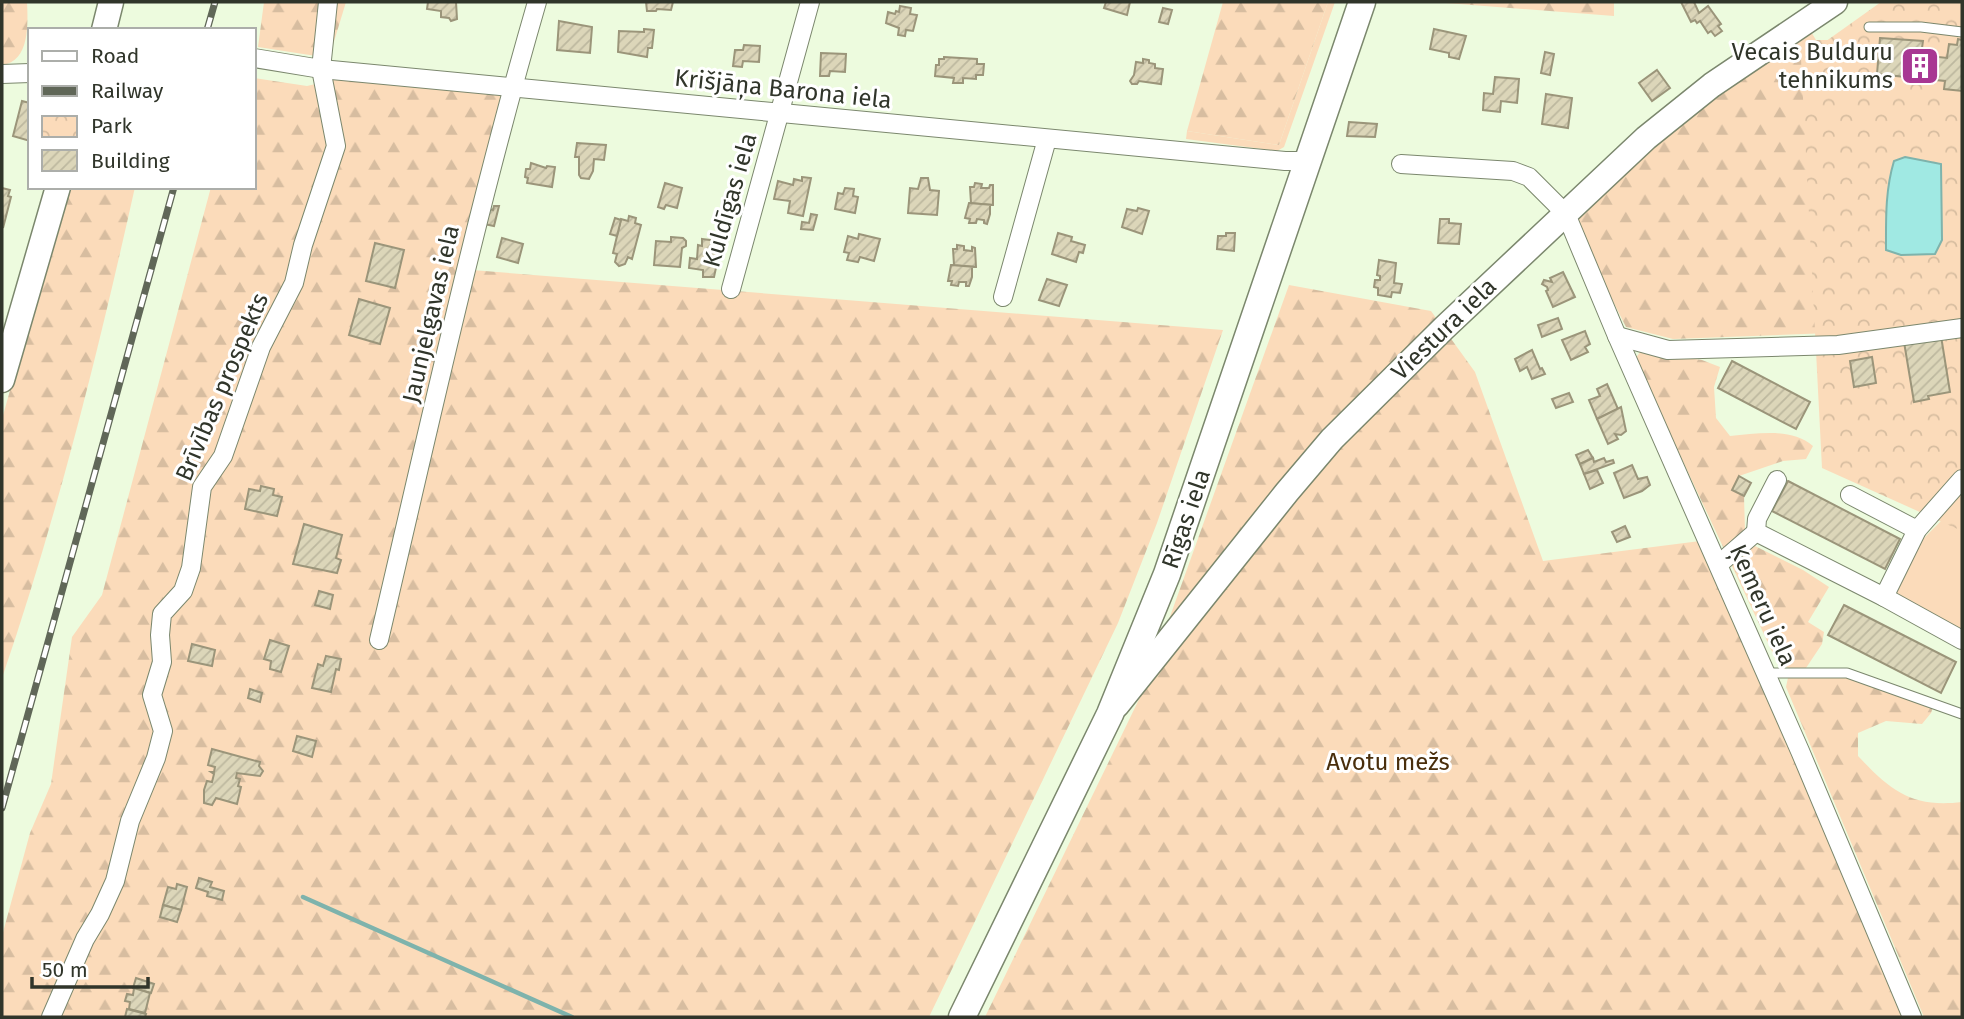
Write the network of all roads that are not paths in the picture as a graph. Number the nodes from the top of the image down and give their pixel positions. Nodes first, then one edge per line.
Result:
1 (111, 2) edge
2 (328, 2) edge
3 (537, 2) edge
4 (810, 2) edge
5 (1362, 2) edge
6 (1835, 2) edge
7 (1869, 27) dead end
8 (104, 28) edge
9 (1962, 32) edge
10 (256, 58) edge
11 (321, 69) junction
12 (28, 73) edge
13 (2, 74) edge
14 (512, 88) junction
15 (780, 114) junction
16 (1047, 139) junction
17 (1307, 161) junction
18 (1401, 164) dead end
19 (57, 189) edge
20 (1566, 214) junction
21 (731, 289) dead end
22 (1003, 297) dead end
23 (1962, 328) edge
24 (1617, 337) junction
25 (2, 380) edge
26 (1962, 479) edge
27 (1777, 480) dead end
28 (1850, 495) dead end
29 (1917, 530) junction
30 (1756, 533) junction
31 (1719, 564) junction
32 (1884, 597) junction
33 (379, 640) dead end
34 (1962, 640) edge
35 (1766, 673) junction
36 (1110, 714) junction
37 (1962, 714) edge
38 (51, 1017) edge
39 (962, 1017) edge
40 (1912, 1017) edge

1 - 8 street
2 - 11 street, Brīvības prospekts
3 - 14 street, Jaunjelgavas iela
4 - 15 street, Kuldīgas iela
5 - 17 main road, Rīgas iela
6 - 20 street, Viestura iela
7 - 9 lane
10 - 11 street, Krišjāņa Barona iela
11 - 14 street, Krišjāņa Barona iela
11 - 38 street, Brīvības prospekts
12 - 13 street
14 - 15 street, Krišjāņa Barona iela
14 - 33 street, Jaunjelgavas iela
15 - 16 street, Krišjāņa Barona iela
15 - 21 street, Kuldīgas iela
16 - 17 street, Krišjāņa Barona iela
16 - 22 street
17 - 36 main road, Rīgas iela
18 - 20 street
19 - 25 street
20 - 24 street, Ķemeru iela
20 - 36 street, Viestura iela
23 - 24 street
24 - 31 street, Ķemeru iela
26 - 29 street
27 - 30 street
28 - 29 street
29 - 32 street
30 - 31 street
30 - 32 street
31 - 35 street, Ķemeru iela
32 - 34 street
35 - 37 lane
35 - 40 street, Ķemeru iela
36 - 39 main road, Rīgas iela

